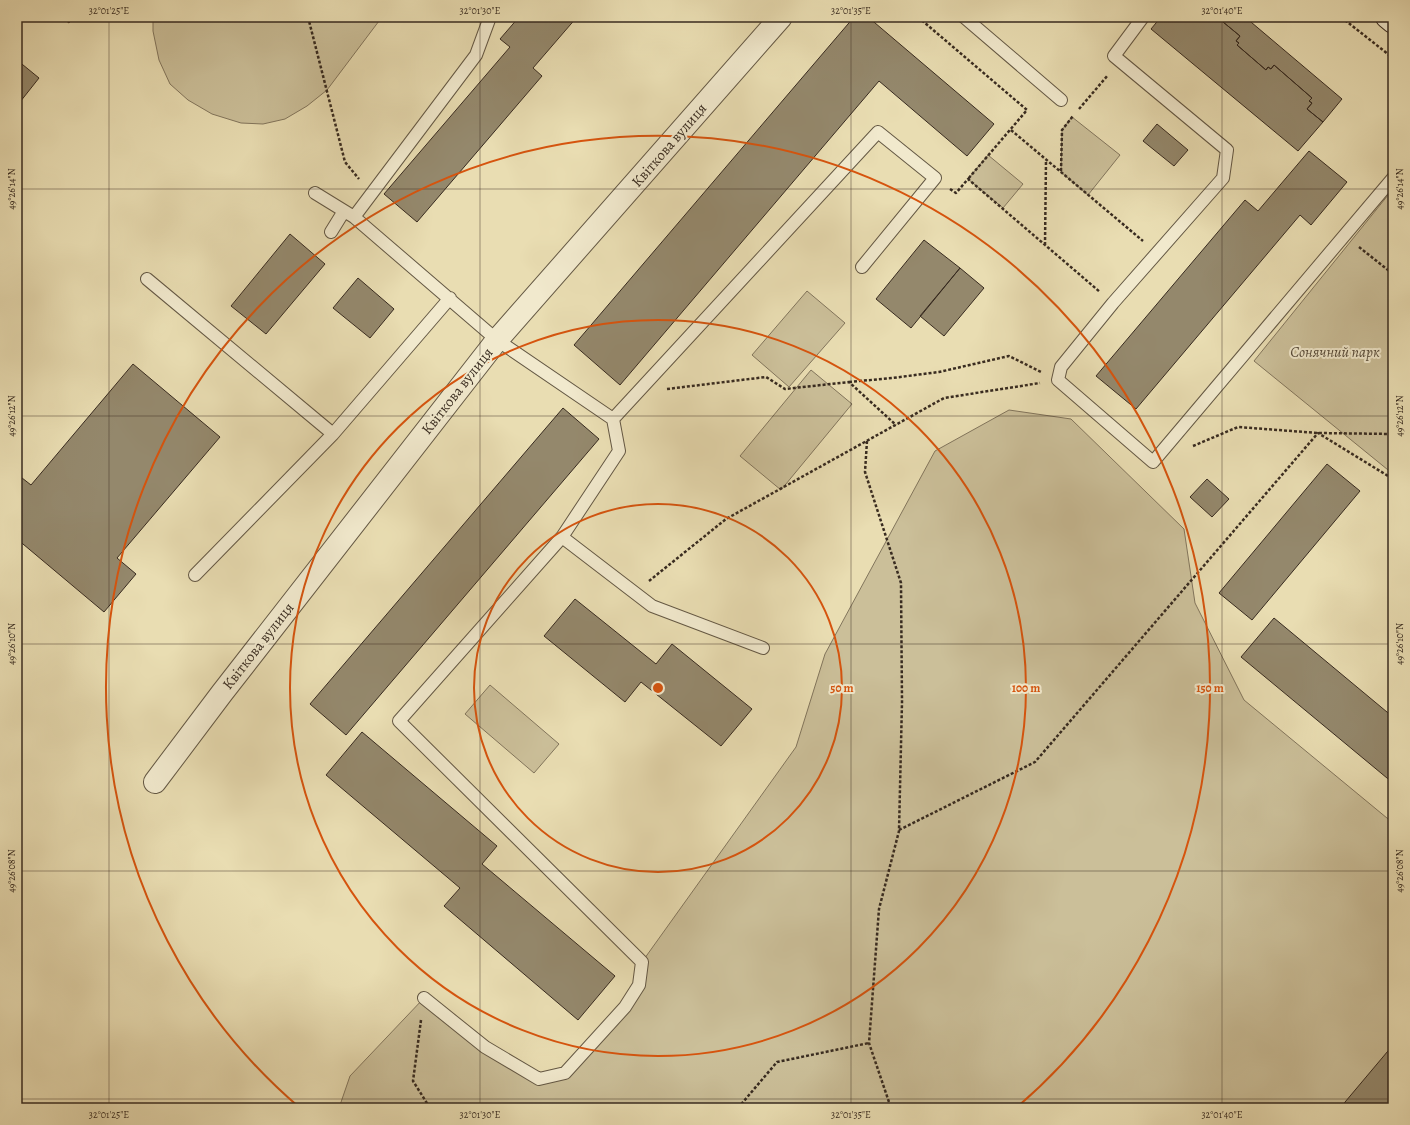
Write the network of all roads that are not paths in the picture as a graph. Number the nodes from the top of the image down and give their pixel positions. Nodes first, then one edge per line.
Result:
1 (490, 17) edge
2 (781, 17) edge
3 (964, 17) edge
4 (1143, 17) edge
5 (1387, 17) edge
6 (1393, 22) edge
7 (1061, 100) dead end
8 (1393, 178) edge
9 (315, 193) dead end
10 (349, 214) junction
11 (331, 232) dead end
12 (862, 267) dead end
13 (147, 279) dead end
14 (450, 298) junction
15 (497, 340) junction
16 (613, 419) junction
17 (333, 434) junction
18 (562, 537) junction
19 (195, 575) dead end
20 (763, 648) dead end
21 (155, 782) dead end
22 (424, 998) road end

1 - 10 lane
2 - 15 street, Квіткова вулиця
3 - 7 lane
4 - 8 lane
5 - 6 street
9 - 10 lane
10 - 11 lane
10 - 14 lane
12 - 16 lane
13 - 17 lane
14 - 15 lane
14 - 17 lane
15 - 16 lane
15 - 21 street, Квіткова вулиця
16 - 18 lane
17 - 19 lane
18 - 20 lane
18 - 22 lane

